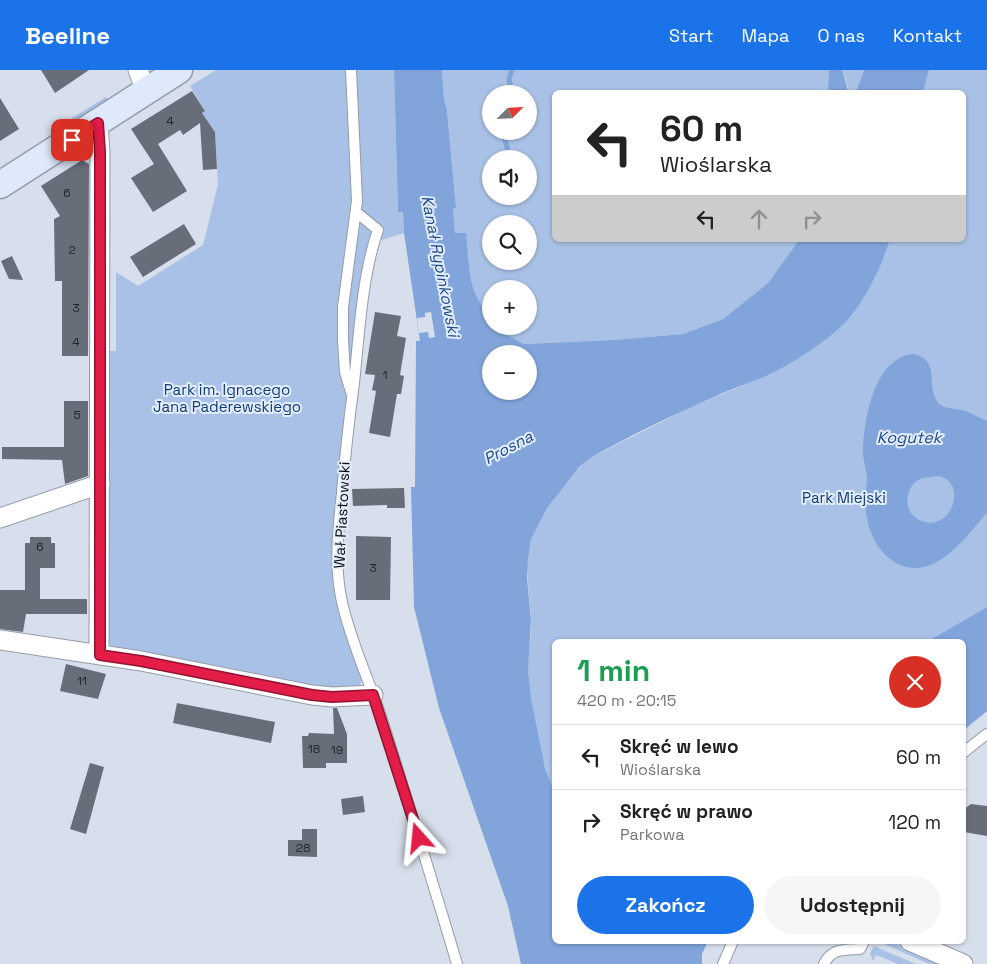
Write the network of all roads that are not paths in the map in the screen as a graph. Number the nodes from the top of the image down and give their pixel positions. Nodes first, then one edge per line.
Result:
1 (179, 70) edge
2 (350, 70) edge
3 (142, 81) edge
4 (98, 123) junction
5 (0, 185) edge
6 (356, 212) junction
7 (352, 395) junction
8 (100, 484) junction
9 (0, 518) edge
10 (0, 640) edge
11 (100, 655) junction
12 (373, 695) junction
13 (987, 734) edge
14 (966, 750) edge
15 (731, 944) edge
16 (862, 944) edge
17 (917, 944) edge
18 (457, 964) edge
19 (723, 964) edge
20 (824, 964) edge
21 (963, 964) edge

1 - 3 street
2 - 6 lane
3 - 4 street
4 - 5 street
4 - 8 street
6 - 7 lane
6 - 7 lane, Wał Piastowski
7 - 12 lane, Wał Piastowski
8 - 9 street
8 - 11 street
10 - 11 street
11 - 12 street
12 - 18 lane, Wał Piastowski
13 - 14 lane
15 - 19 lane
16 - 20 lane
17 - 21 street

